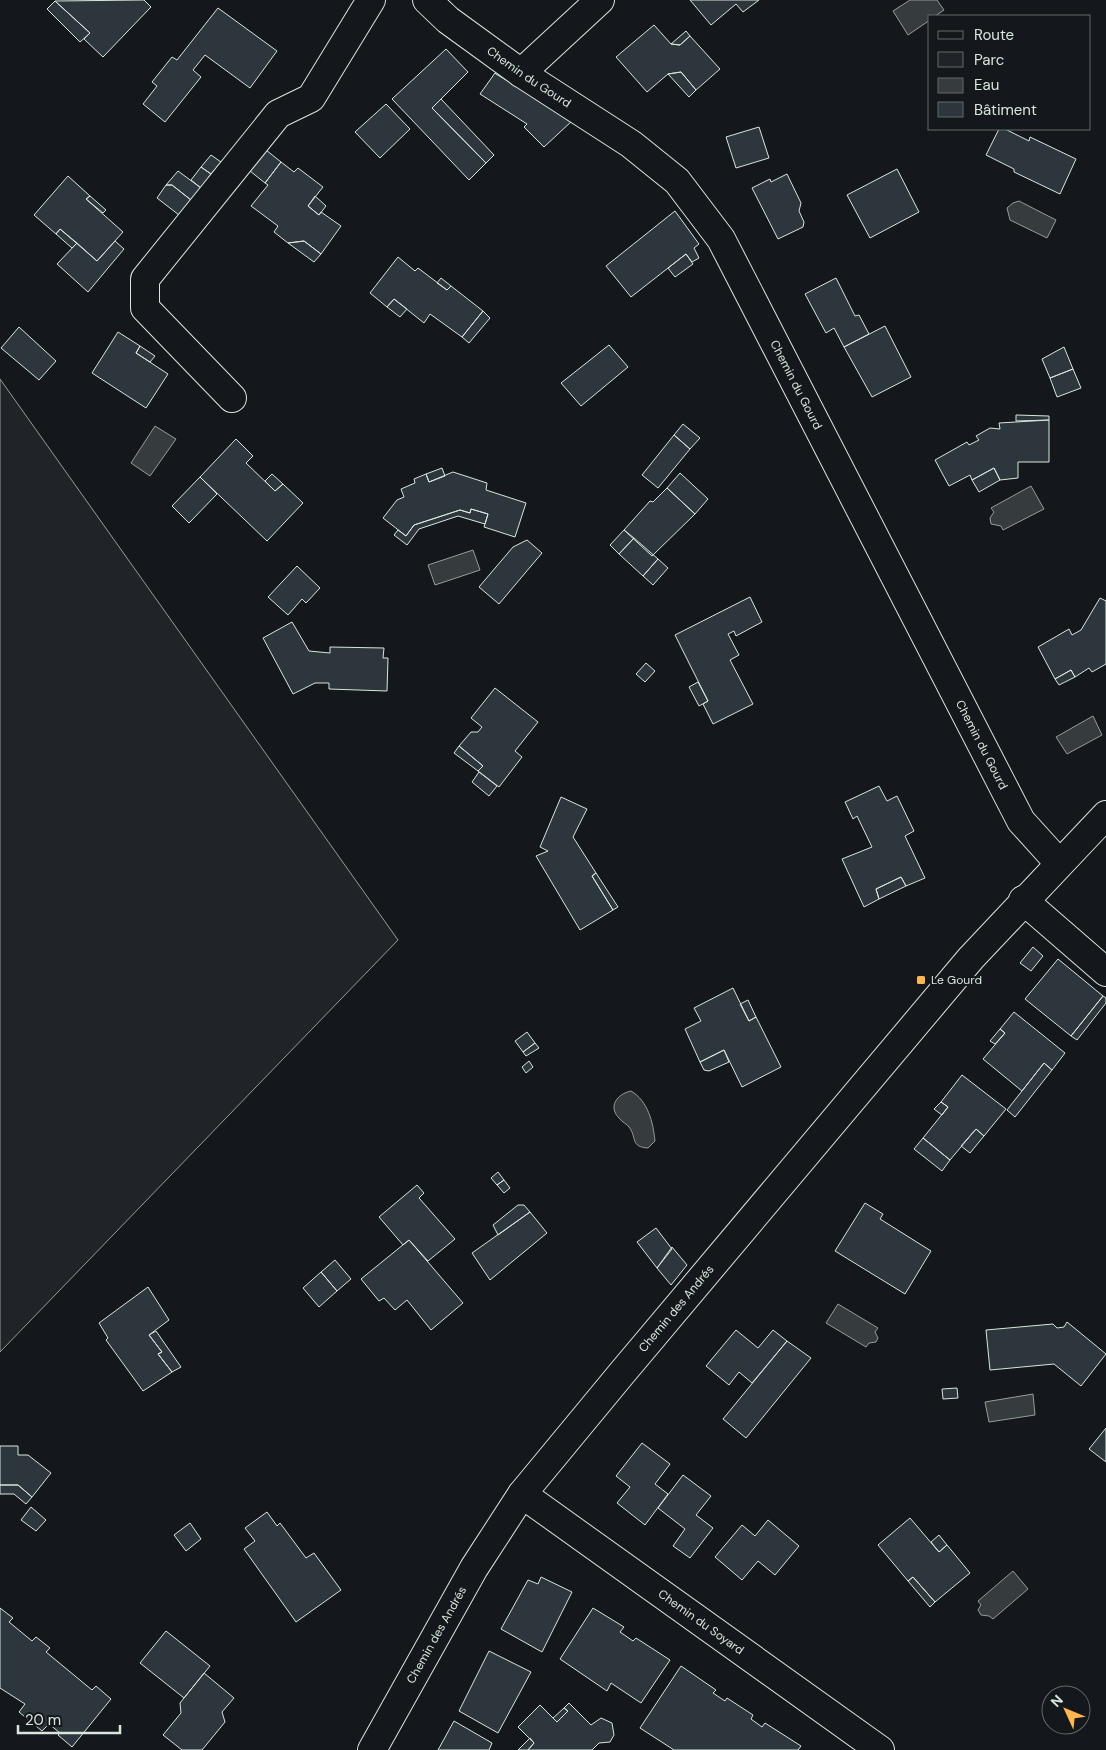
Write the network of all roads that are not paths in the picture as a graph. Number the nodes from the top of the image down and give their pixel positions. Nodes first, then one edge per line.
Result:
1 (371, 0) edge
2 (428, 0) edge
3 (600, 0) edge
4 (521, 73) junction
5 (232, 398) dead end
6 (1106, 815) edge
7 (1059, 863) junction
8 (1024, 900) junction
9 (1106, 972) edge
10 (522, 1494) junction
11 (372, 1750) edge
12 (880, 1750) edge

1 - 5 street
2 - 4 street, Chemin du Gourd
3 - 4 street
4 - 7 street, Chemin du Gourd
6 - 7 street, Chemin des Andrés
7 - 8 street, Chemin des Andrés
8 - 9 street
8 - 10 street, Chemin des Andrés
10 - 11 street, Chemin des Andrés
10 - 12 street, Chemin du Soyard

